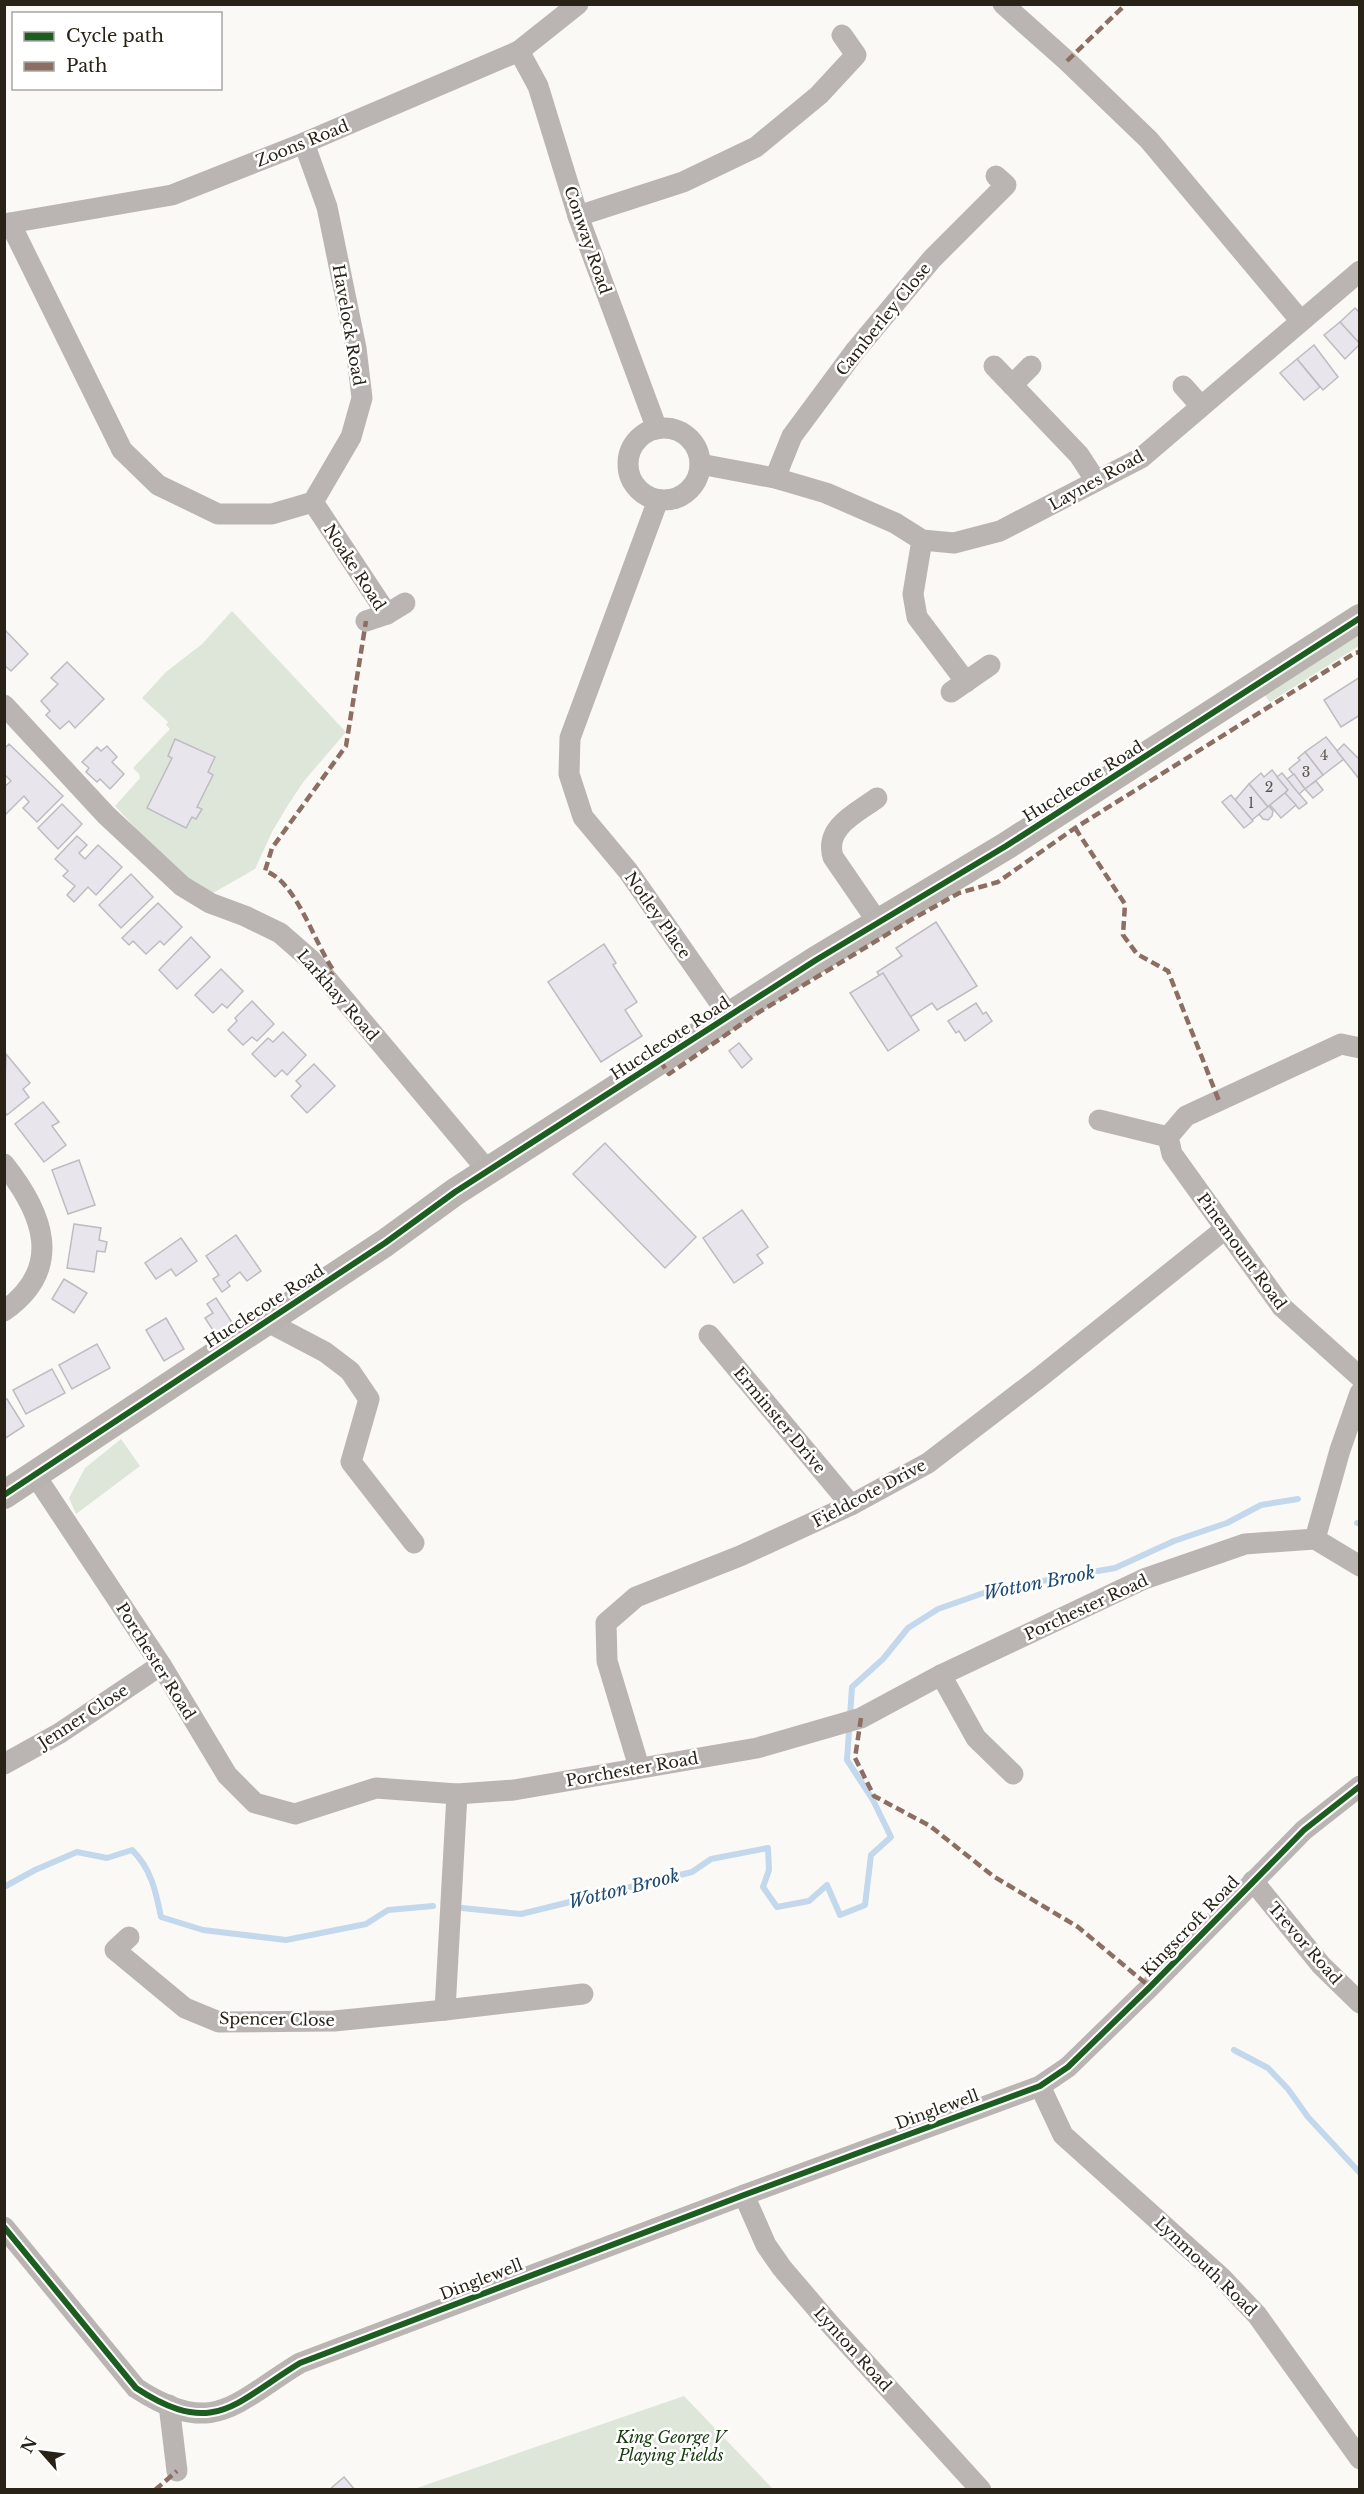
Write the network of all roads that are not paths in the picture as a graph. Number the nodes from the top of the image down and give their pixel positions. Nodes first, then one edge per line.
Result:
1 (578, 4) edge
2 (1003, 4) edge
3 (842, 35) dead end
4 (519, 51) junction
5 (304, 143) junction
6 (1007, 186) dead end
7 (578, 216) junction
8 (7, 224) edge
9 (1359, 272) edge
10 (1300, 320) junction
11 (994, 366) dead end
12 (1031, 366) dead end
13 (1012, 385) junction
14 (1183, 386) dead end
15 (1200, 405) junction
16 (657, 429) junction
17 (700, 464) junction
18 (775, 478) junction
19 (1096, 481) junction
20 (658, 500) junction
21 (313, 502) junction
22 (922, 540) junction
23 (405, 603) dead end
24 (387, 614) junction
25 (1359, 618) edge
26 (366, 621) dead end
27 (990, 665) dead end
28 (4, 705) edge
29 (877, 798) dead end
30 (879, 924) junction
31 (729, 1016) junction
32 (1359, 1048) edge
33 (1099, 1120) dead end
34 (1168, 1137) junction
35 (4, 1164) edge
36 (488, 1171) junction
37 (1225, 1229) junction
38 (4, 1311) edge
39 (266, 1322) junction
40 (709, 1335) dead end
41 (1359, 1377) edge
42 (1359, 1393) edge
43 (35, 1475) junction
44 (4, 1495) edge
45 (851, 1505) junction
46 (1315, 1539) junction
47 (414, 1543) dead end
48 (1359, 1566) edge
49 (161, 1665) junction
50 (941, 1675) junction
51 (4, 1764) edge
52 (639, 1767) junction
53 (1013, 1773) dead end
54 (1359, 1785) edge
55 (457, 1794) junction
56 (1253, 1881) junction
57 (129, 1936) dead end
58 (583, 1994) dead end
59 (1359, 2003) edge
60 (445, 2010) junction
61 (1040, 2086) junction
62 (744, 2195) junction
63 (4, 2228) edge
64 (169, 2405) junction
65 (1359, 2459) edge
66 (177, 2471) dead end
67 (981, 2490) edge

1 - 4 street, Zoons Road
2 - 10 street
3 - 7 street
4 - 5 street, Zoons Road
4 - 7 street, Conway Road
5 - 8 street, Zoons Road
5 - 21 street, Havelock Road
6 - 18 street, Camberley Close
7 - 16 street, Conway Road
8 - 21 street
9 - 10 street, Laynes Road
10 - 15 street, Laynes Road
11 - 13 street
12 - 13 street
13 - 19 street
14 - 15 street
15 - 19 street, Laynes Road
16 - 17 street
16 - 20 street
17 - 18 street
17 - 20 street
18 - 22 street, Laynes Road
19 - 22 street, Laynes Road
20 - 31 street, Notley Place
21 - 24 street, Noake Road
22 - 27 street
23 - 24 street
24 - 26 street, Noake Road
25 - 30 street, Hucclecote Road
28 - 36 street, Larkhay Road
29 - 30 street
30 - 31 street, Hucclecote Road
31 - 36 street, Hucclecote Road
32 - 34 street
33 - 34 street
34 - 37 street, Pinemount Road
35 - 38 street
36 - 39 street, Hucclecote Road
37 - 41 street, Pinemount Road
37 - 45 street, Fieldcote Drive
39 - 43 street, Hucclecote Road
39 - 47 street
40 - 45 street, Erminster Drive
42 - 46 street
43 - 44 street, Hucclecote Road
43 - 49 street, Porchester Road
45 - 52 street, Fieldcote Drive
46 - 48 street
46 - 50 street, Porchester Road
49 - 51 street, Jenner Close
49 - 55 street, Porchester Road
50 - 52 street, Porchester Road
50 - 53 street
52 - 55 street, Porchester Road
54 - 56 street, Kingscroft Road
55 - 60 street
56 - 59 street, Trevor Road
56 - 61 street, Kingscroft Road
57 - 60 street, Spencer Close
58 - 60 street, Spencer Close
61 - 62 street, Dinglewell
61 - 65 street, Lynmouth Road
62 - 64 street, Dinglewell
62 - 67 street, Lynton Road
63 - 64 street, Dinglewell
64 - 66 street

